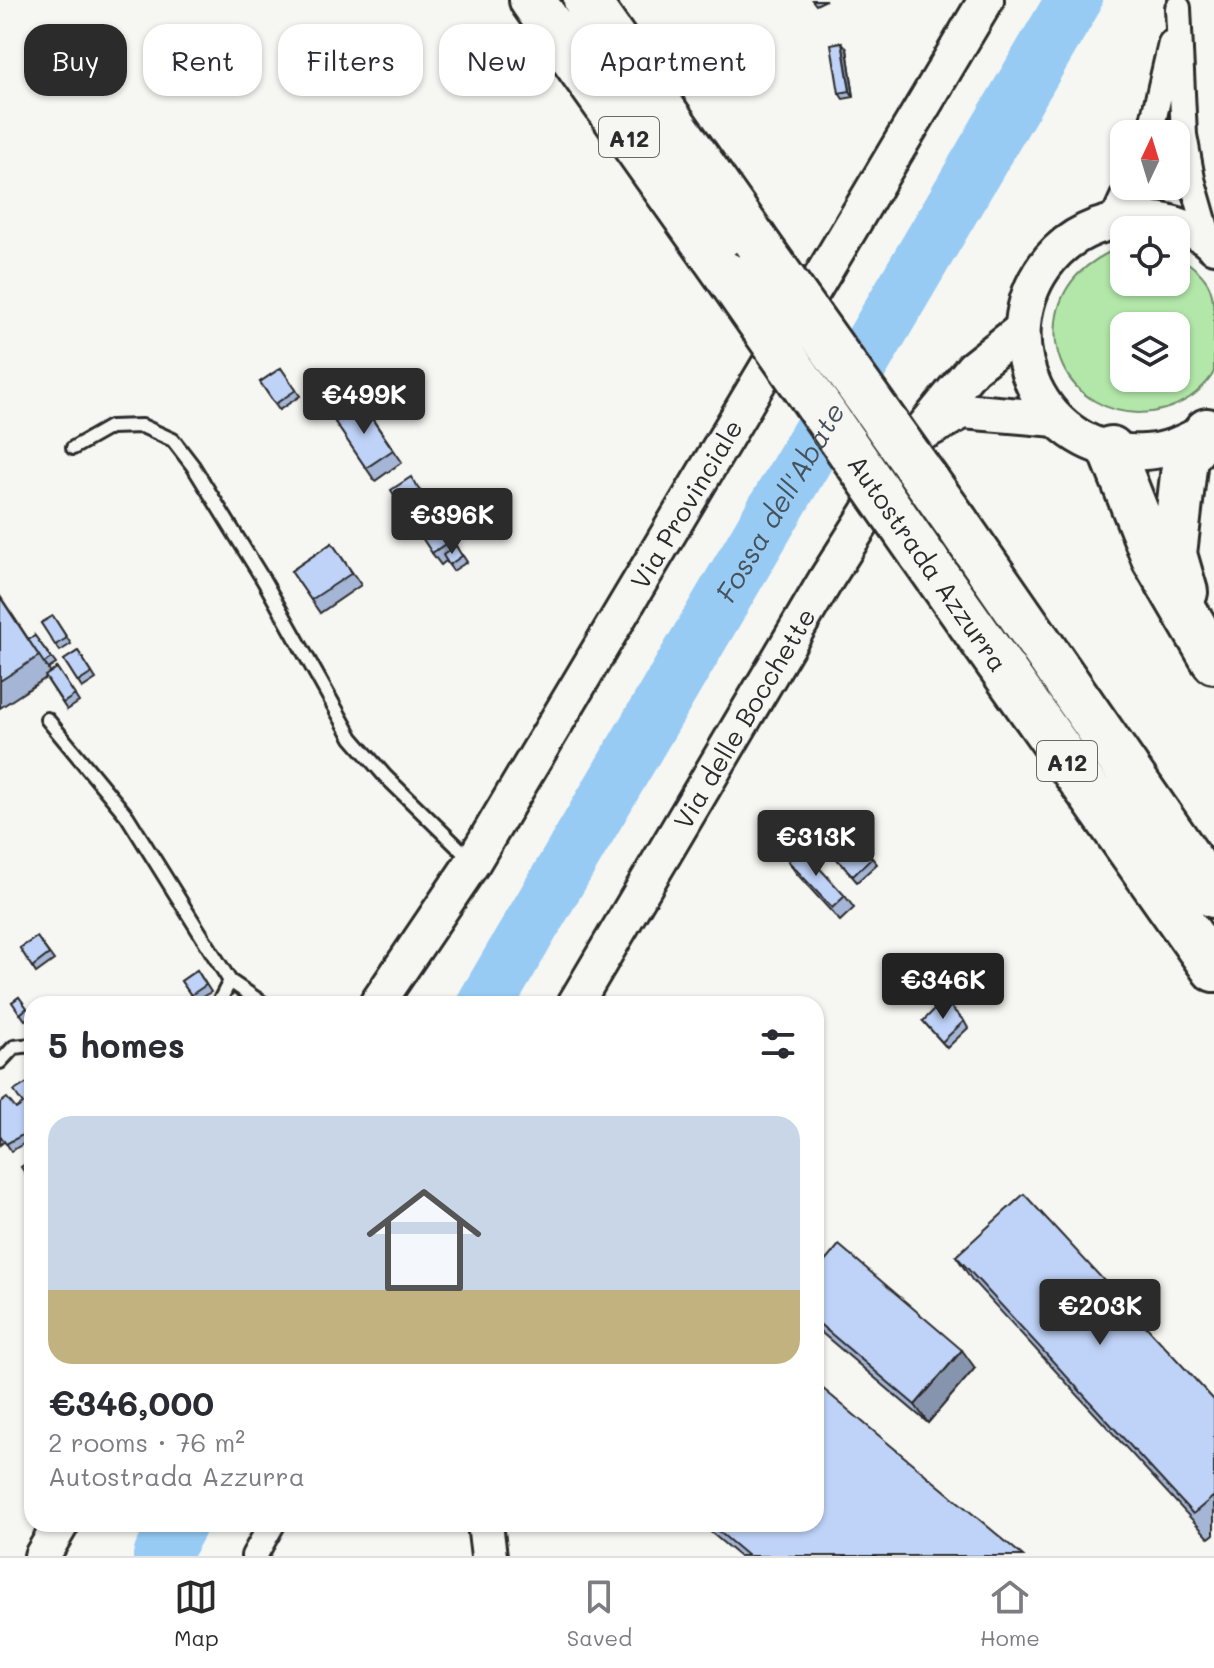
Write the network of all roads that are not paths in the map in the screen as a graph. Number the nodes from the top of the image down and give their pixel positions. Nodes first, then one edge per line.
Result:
1 (532, 0) edge
2 (586, 0) edge
3 (986, 0) edge
4 (1181, 4) edge
5 (1153, 120) edge
6 (1110, 222) edge
7 (1190, 231) edge
8 (1212, 244) edge
9 (1021, 330) junction
10 (1056, 419) junction
11 (1210, 428) edge
12 (917, 436) junction
13 (73, 448) dead end
14 (1111, 449) junction
15 (1206, 648) edge
16 (47, 719) dead end
17 (473, 862) junction
18 (1214, 895) edge
19 (1214, 969) edge
20 (230, 981) junction
21 (222, 996) edge
22 (252, 996) edge
23 (382, 996) edge
24 (580, 996) edge
25 (24, 1046) edge
26 (0, 1062) edge
27 (56, 1532) edge
28 (268, 1532) edge
29 (486, 1532) edge
30 (42, 1556) edge
31 (254, 1556) edge
32 (489, 1556) edge

1 - 19 highway, Autostrada Azzurra / A12, bridge
2 - 18 highway, Autostrada Azzurra / A12, bridge
3 - 17 main road, Via Provinciale
4 - 5 street
4 - 8 street
6 - 9 main road
7 - 8 main road
9 - 10 main road
9 - 12 main road, Via delle Bocchette
10 - 12 main road
10 - 14 main road
11 - 14 main road
11 - 15 highway
12 - 24 main road, Via delle Bocchette
13 - 17 lane
14 - 15 highway
16 - 20 lane
17 - 23 main road, Via Provinciale
20 - 21 lane
20 - 22 lane
25 - 26 lane
27 - 30 main road
28 - 31 street
29 - 32 main road

